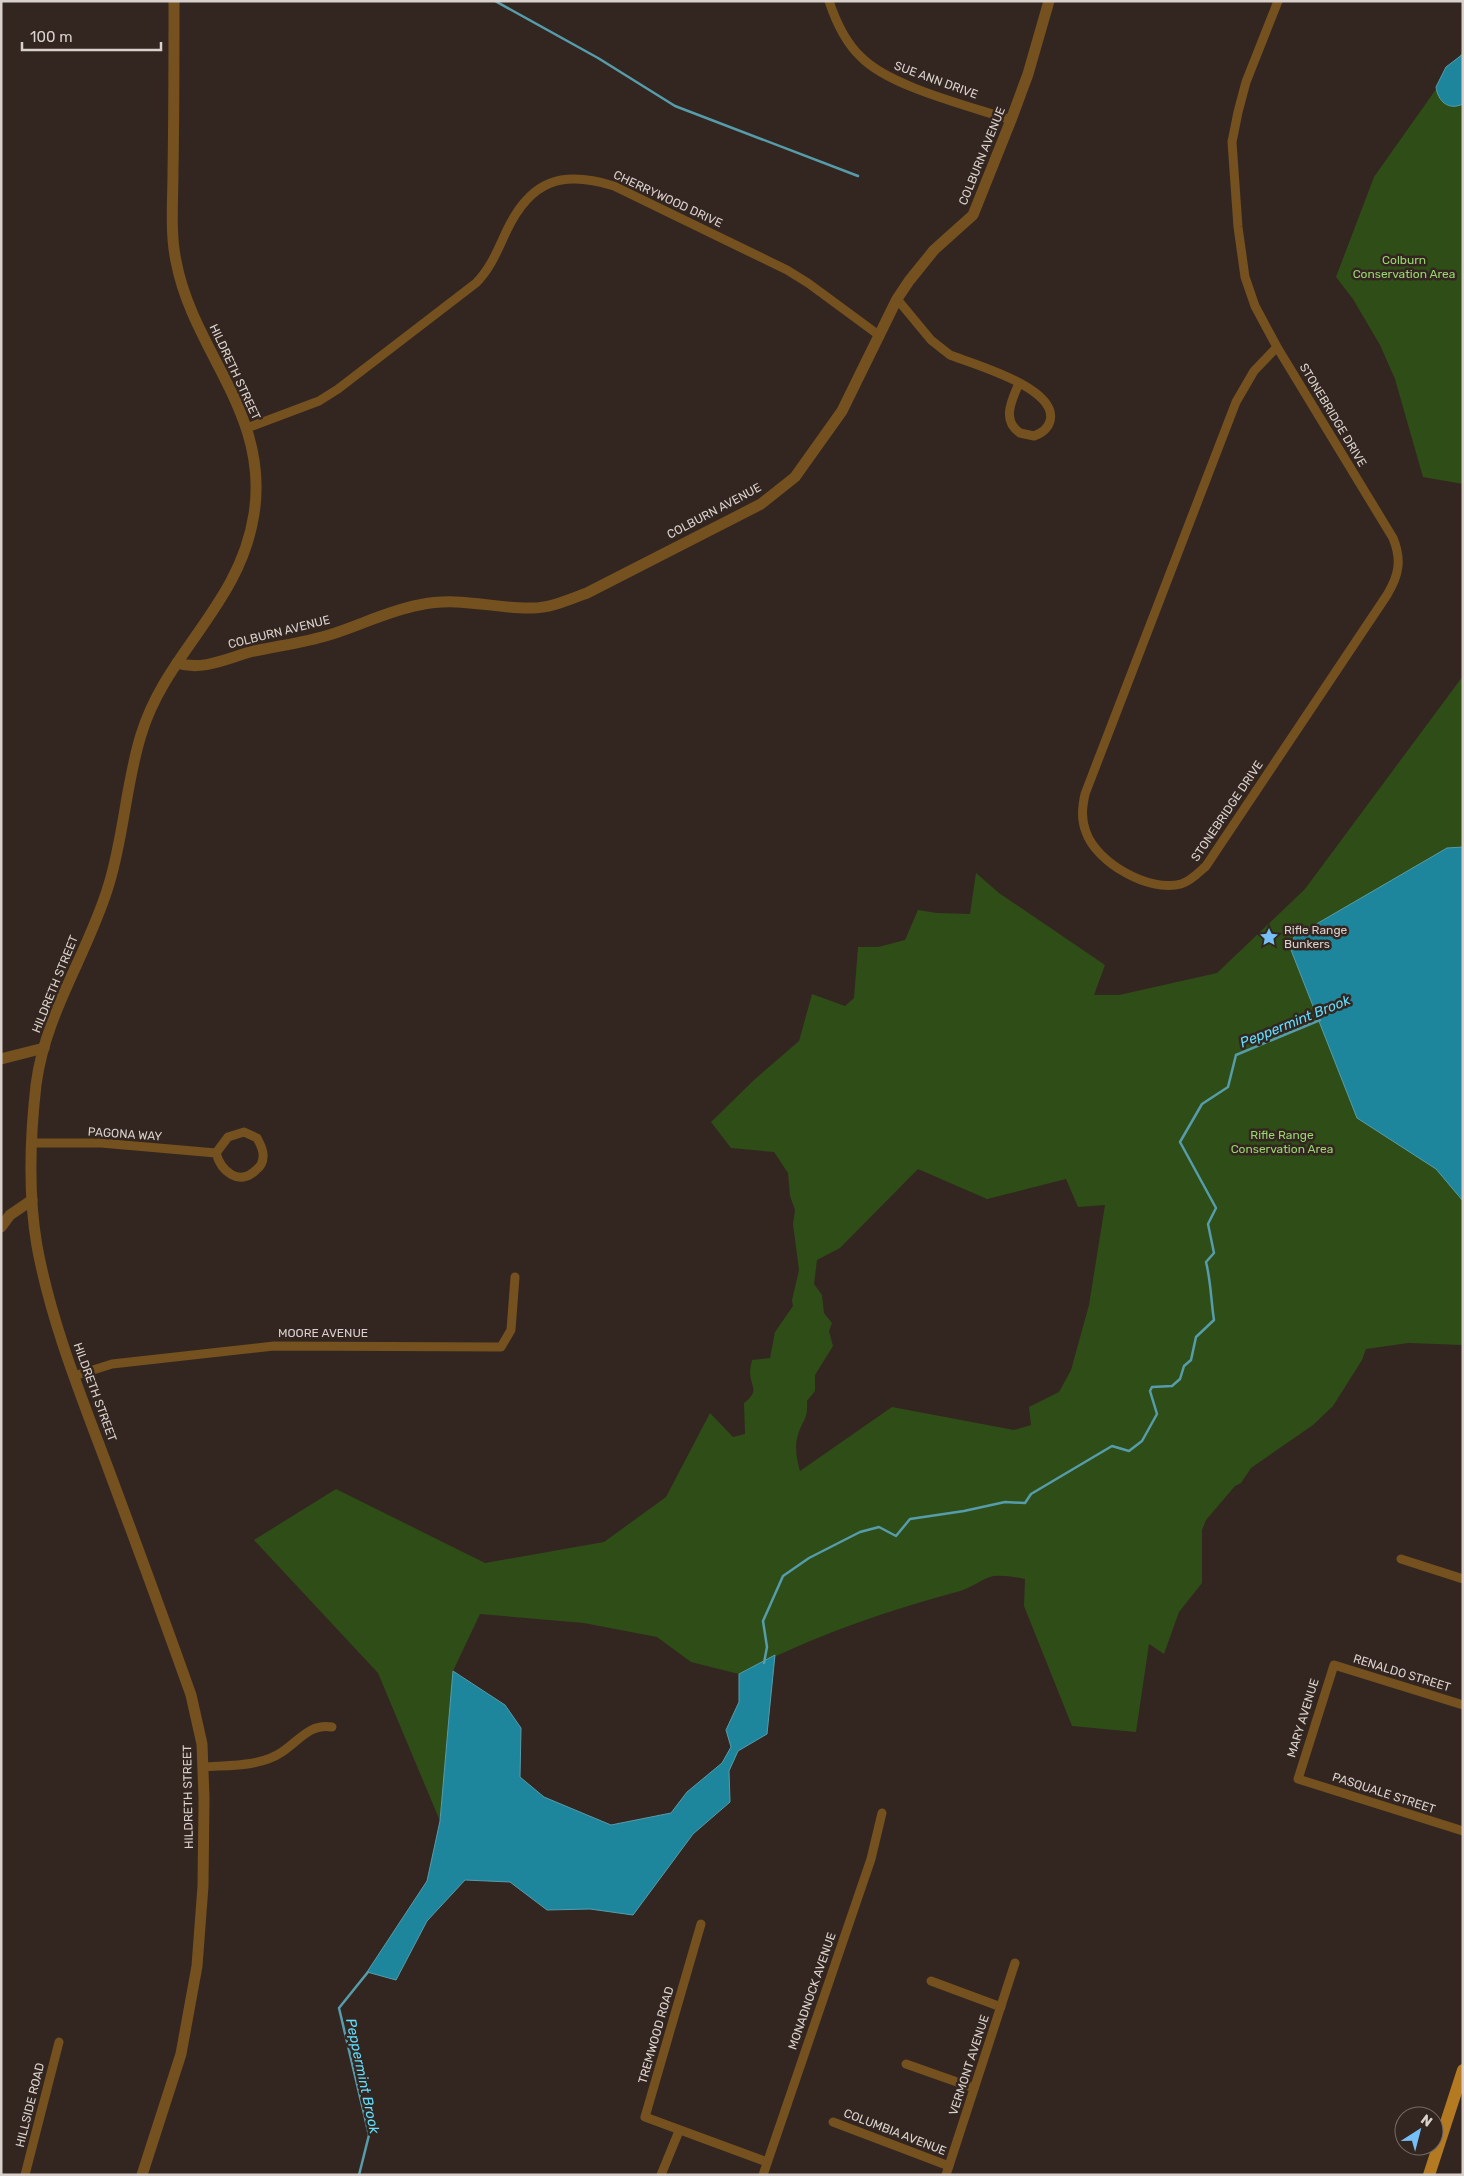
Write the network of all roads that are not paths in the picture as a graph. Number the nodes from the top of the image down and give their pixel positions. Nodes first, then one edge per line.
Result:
1 (174, 1) edge
2 (829, 1) edge
3 (1049, 1) edge
4 (1278, 1) edge
5 (1011, 120) junction
6 (897, 299) junction
7 (880, 336) junction
8 (1277, 347) junction
9 (1019, 383) junction
10 (247, 428) junction
11 (177, 663) junction
12 (44, 1048) junction
13 (1, 1059) edge
14 (32, 1143) junction
15 (216, 1153) junction
16 (32, 1200) junction
17 (1, 1227) edge
18 (515, 1276) dead end
19 (74, 1376) junction
20 (1401, 1559) dead end
21 (1463, 1579) edge
22 (1334, 1664) joint
23 (1463, 1705) edge
24 (332, 1727) dead end
25 (203, 1767) junction
26 (1298, 1779) joint
27 (882, 1814) dead end
28 (1463, 1831) edge
29 (701, 1924) dead end
30 (1015, 1963) dead end
31 (930, 1980) dead end
32 (1000, 2007) junction
33 (59, 2042) dead end
34 (906, 2064) dead end
35 (1463, 2070) edge
36 (974, 2088) junction
37 (833, 2122) dead end
38 (679, 2130) junction
39 (767, 2162) junction
40 (947, 2170) edge
41 (25, 2175) edge
42 (142, 2175) edge
43 (660, 2175) edge
44 (763, 2175) edge
45 (1429, 2175) edge

1 - 10 street, HILDRETH STREET
2 - 5 street, SUE ANN DRIVE
3 - 5 street, COLBURN AVENUE
4 - 8 street, STONEBRIDGE DRIVE
5 - 6 street, COLBURN AVENUE
6 - 7 street, COLBURN AVENUE
6 - 9 street
7 - 10 street, CHERRYWOOD DRIVE
7 - 11 street, COLBURN AVENUE
8 - 8 street, STONEBRIDGE DRIVE
9 - 9 street
10 - 11 street, HILDRETH STREET
11 - 12 street, HILDRETH STREET
12 - 13 street
12 - 14 street, HILDRETH STREET
14 - 15 street, PAGONA WAY
14 - 16 street, HILDRETH STREET
15 - 15 street
16 - 17 street
16 - 19 street, HILDRETH STREET
18 - 19 street, MOORE AVENUE
19 - 25 street, HILDRETH STREET
20 - 21 street
22 - 23 street, RENALDO STREET
22 - 26 street, MARY AVENUE
24 - 25 street
25 - 42 street, HILDRETH STREET
26 - 28 street, PASQUALE STREET
27 - 39 street, MONADNOCK AVENUE
29 - 38 street, TREMWOOD ROAD
30 - 32 street, VERMONT AVENUE
31 - 32 street
32 - 36 street, VERMONT AVENUE
33 - 41 street, HILLSIDE ROAD
34 - 36 street
35 - 45 main road
36 - 40 street, VERMONT AVENUE
37 - 40 street, COLUMBIA AVENUE
38 - 39 street
38 - 43 street
39 - 44 street, MONADNOCK AVENUE

